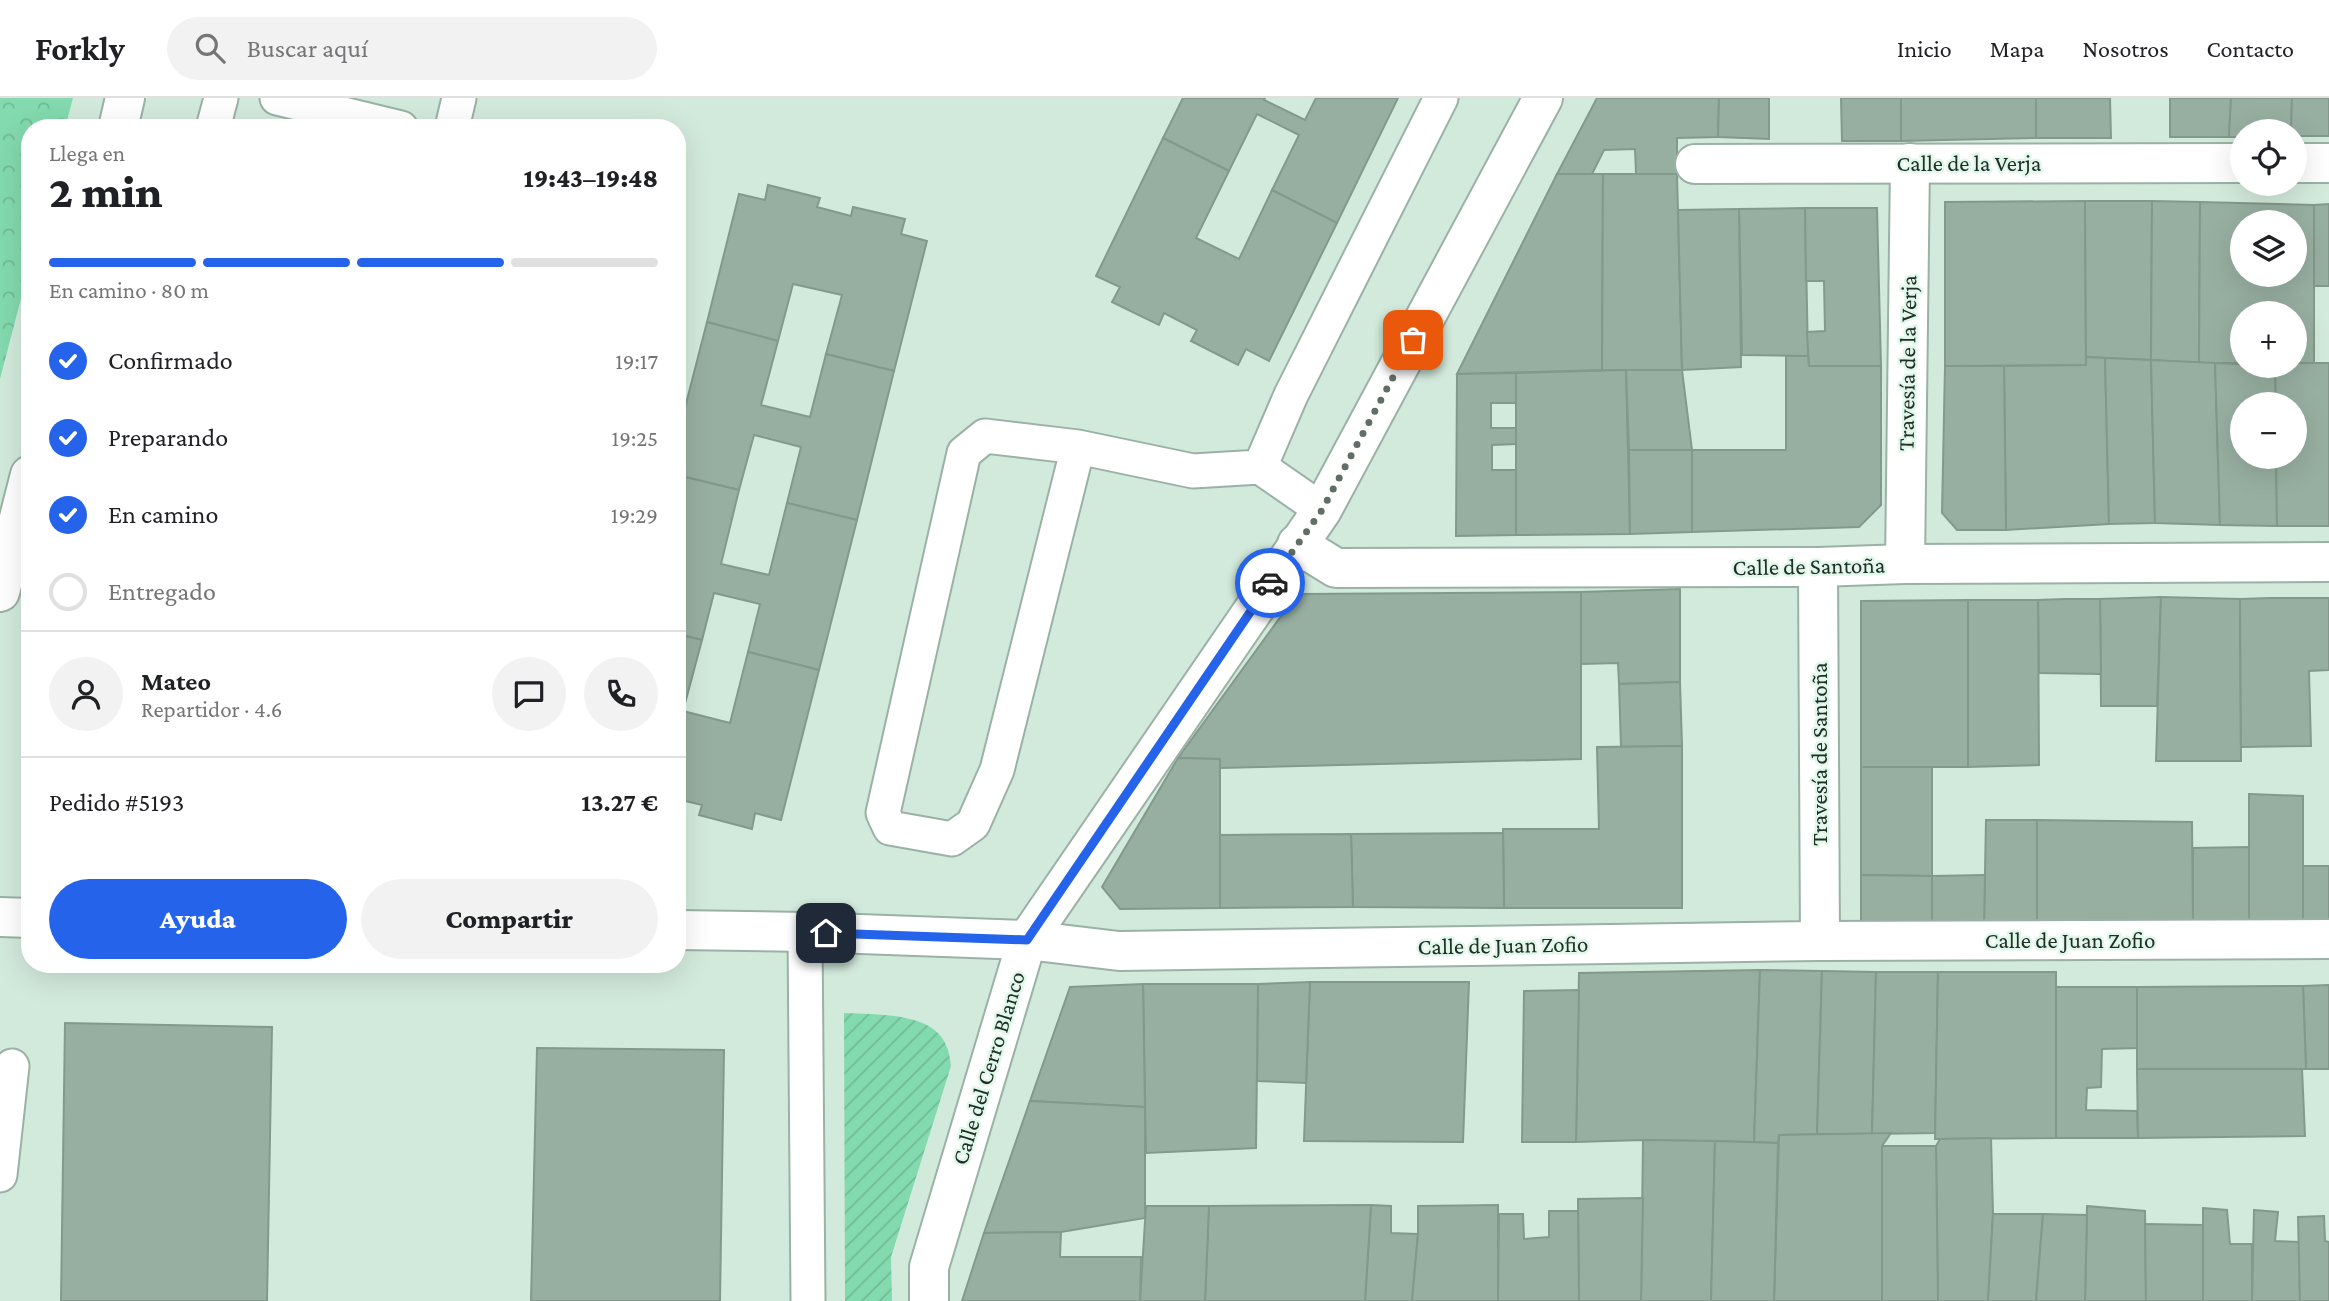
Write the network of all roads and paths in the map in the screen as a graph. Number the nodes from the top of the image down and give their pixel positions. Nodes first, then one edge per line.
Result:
1 (125, 98) edge
2 (221, 98) edge
3 (277, 98) edge
4 (459, 98) edge
5 (1441, 98) edge
6 (1543, 98) edge
7 (120, 119) edge
8 (215, 119) edge
9 (364, 119) edge
10 (454, 119) edge
11 (1910, 163) junction
12 (2230, 163) edge
13 (2307, 163) edge
14 (2329, 163) edge
15 (1695, 164) dead end
16 (1078, 447) junction
17 (1260, 467) junction
18 (21, 510) edge
19 (1322, 510) junction
20 (1297, 544) junction
21 (2329, 562) edge
22 (1905, 564) junction
23 (1818, 567) junction
24 (0, 592) edge
25 (0, 917) edge
26 (21, 918) edge
27 (686, 930) edge
28 (805, 932) junction
29 (2329, 939) edge
30 (1027, 940) junction
31 (1820, 941) junction
32 (12, 1066) dead end
33 (0, 1175) edge
34 (808, 1301) edge
35 (929, 1301) edge

1 - 7 street
2 - 8 lane
3 - 9 lane
4 - 10 lane
5 - 17 lane
6 - 19 street, Calle del Cerro Blanco
11 - 12 street, Calle de la Verja
11 - 15 street, Calle de la Verja
11 - 22 street, Travesía de la Verja
13 - 14 street
16 - 16 lane
16 - 17 lane
17 - 19 lane
18 - 24 street
19 - 20 street, Calle del Cerro Blanco
20 - 23 street, Calle de Santoña
20 - 30 street, Calle del Cerro Blanco
21 - 22 street, Calle de Santoña
22 - 23 street, Calle de Santoña
23 - 31 street, Travesía de Santoña
25 - 26 street
27 - 28 street, Calle de Juan Zofio
28 - 30 street, Calle de Juan Zofio
28 - 34 lane
29 - 31 street, Calle de Juan Zofio
30 - 31 street, Calle de Juan Zofio
30 - 35 street, Calle del Cerro Blanco
32 - 33 lane

